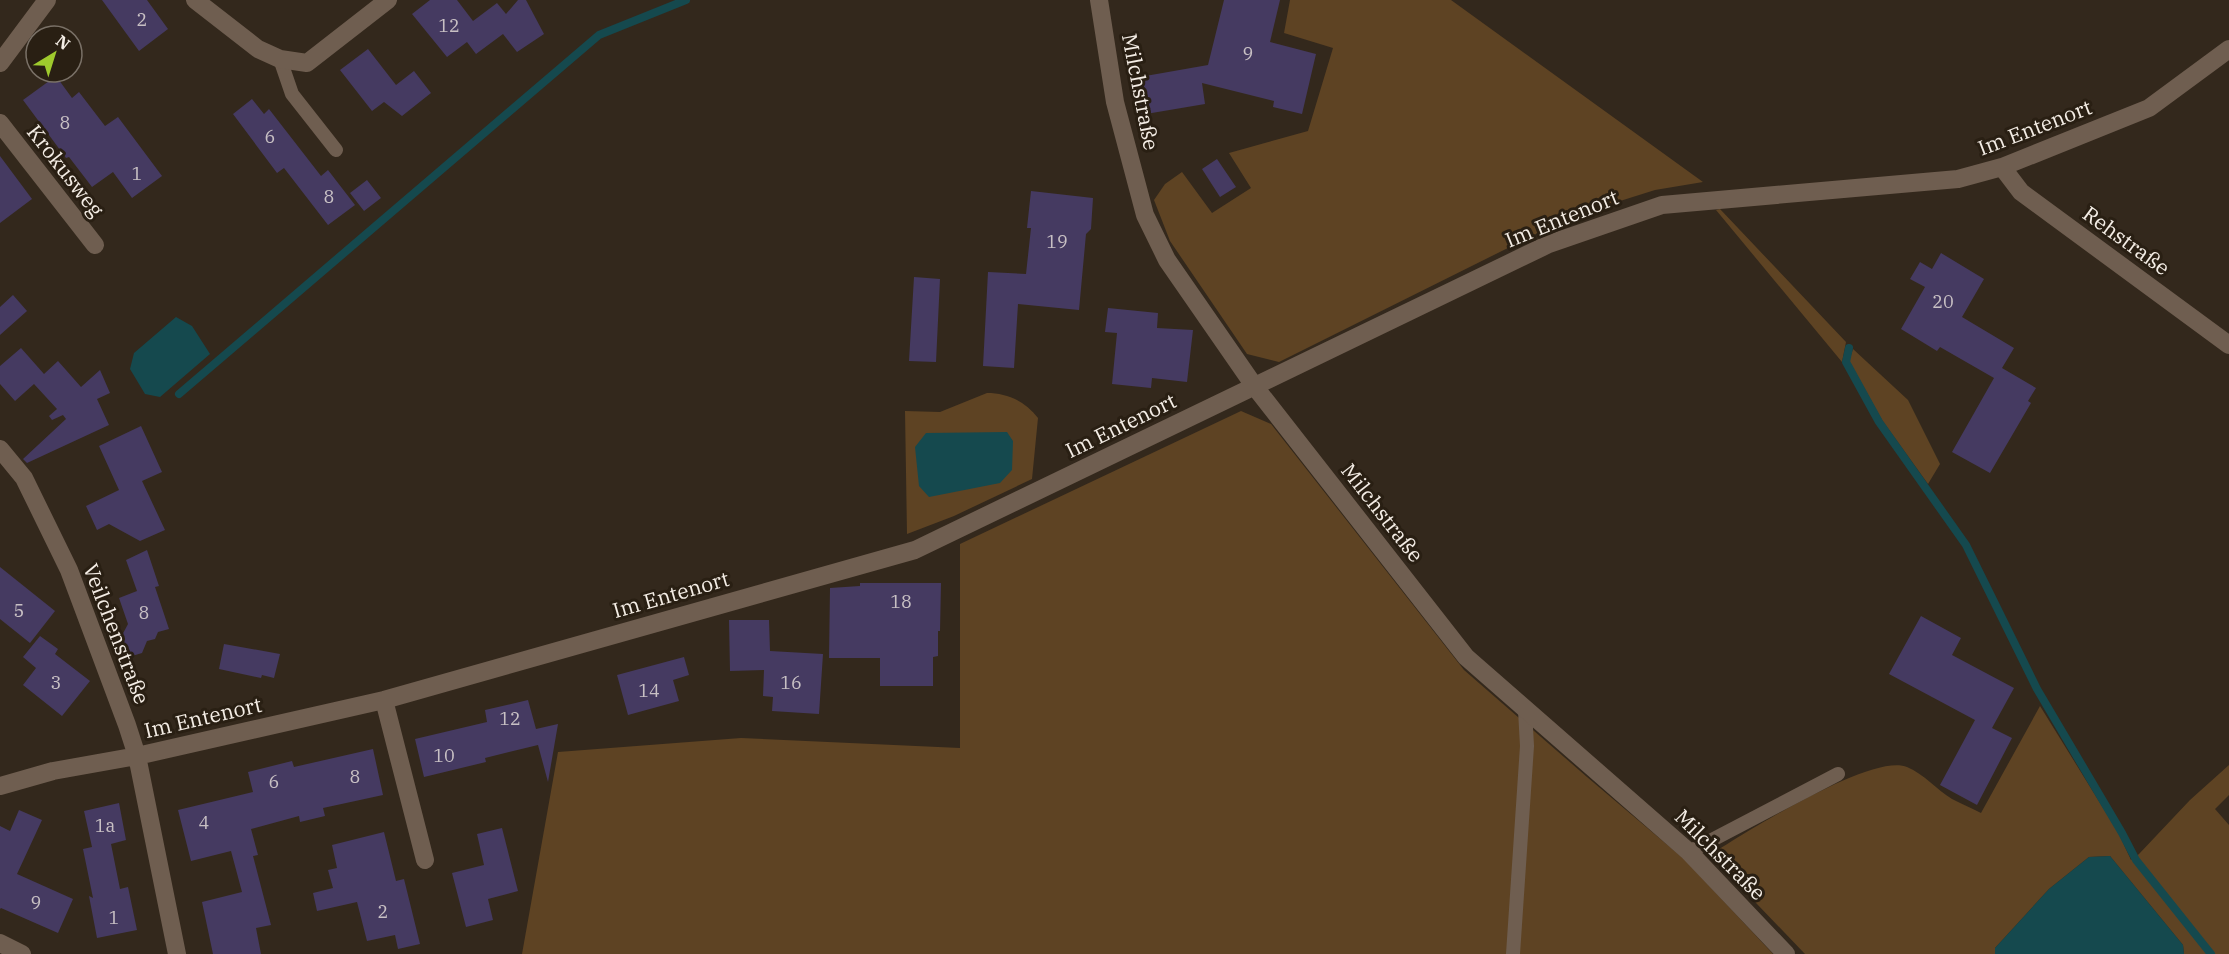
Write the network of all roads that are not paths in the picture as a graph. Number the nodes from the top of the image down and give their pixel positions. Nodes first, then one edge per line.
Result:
1 (47, 0) edge
2 (195, 0) edge
3 (388, 0) edge
4 (1100, 0) edge
5 (2229, 49) edge
6 (280, 59) junction
7 (0, 63) edge
8 (0, 123) edge
9 (336, 150) dead end
10 (2002, 167) junction
11 (95, 245) dead end
12 (2229, 345) edge
13 (1254, 387) junction
14 (0, 449) edge
15 (384, 700) junction
16 (1525, 710) junction
17 (136, 756) junction
18 (1838, 774) dead end
19 (0, 786) edge
20 (1689, 852) junction
21 (425, 860) dead end
22 (0, 943) edge
23 (22, 954) edge
24 (177, 954) edge
25 (1513, 954) edge
26 (1786, 954) edge

1 - 7 street
2 - 6 street
3 - 6 street
4 - 13 street, Milchstraße
5 - 10 street, Im Entenort
6 - 9 lane
8 - 11 street, Krokusweg
10 - 12 street, Rehstraße
10 - 13 street, Im Entenort
13 - 15 street, Im Entenort
13 - 16 street, Milchstraße
14 - 17 street, Veilchenstraße
15 - 17 street, Im Entenort
15 - 21 street
16 - 20 street, Milchstraße
16 - 25 lane
17 - 19 street, Im Entenort
17 - 24 street, Veilchenstraße
18 - 20 lane
20 - 26 street, Milchstraße
22 - 23 street

